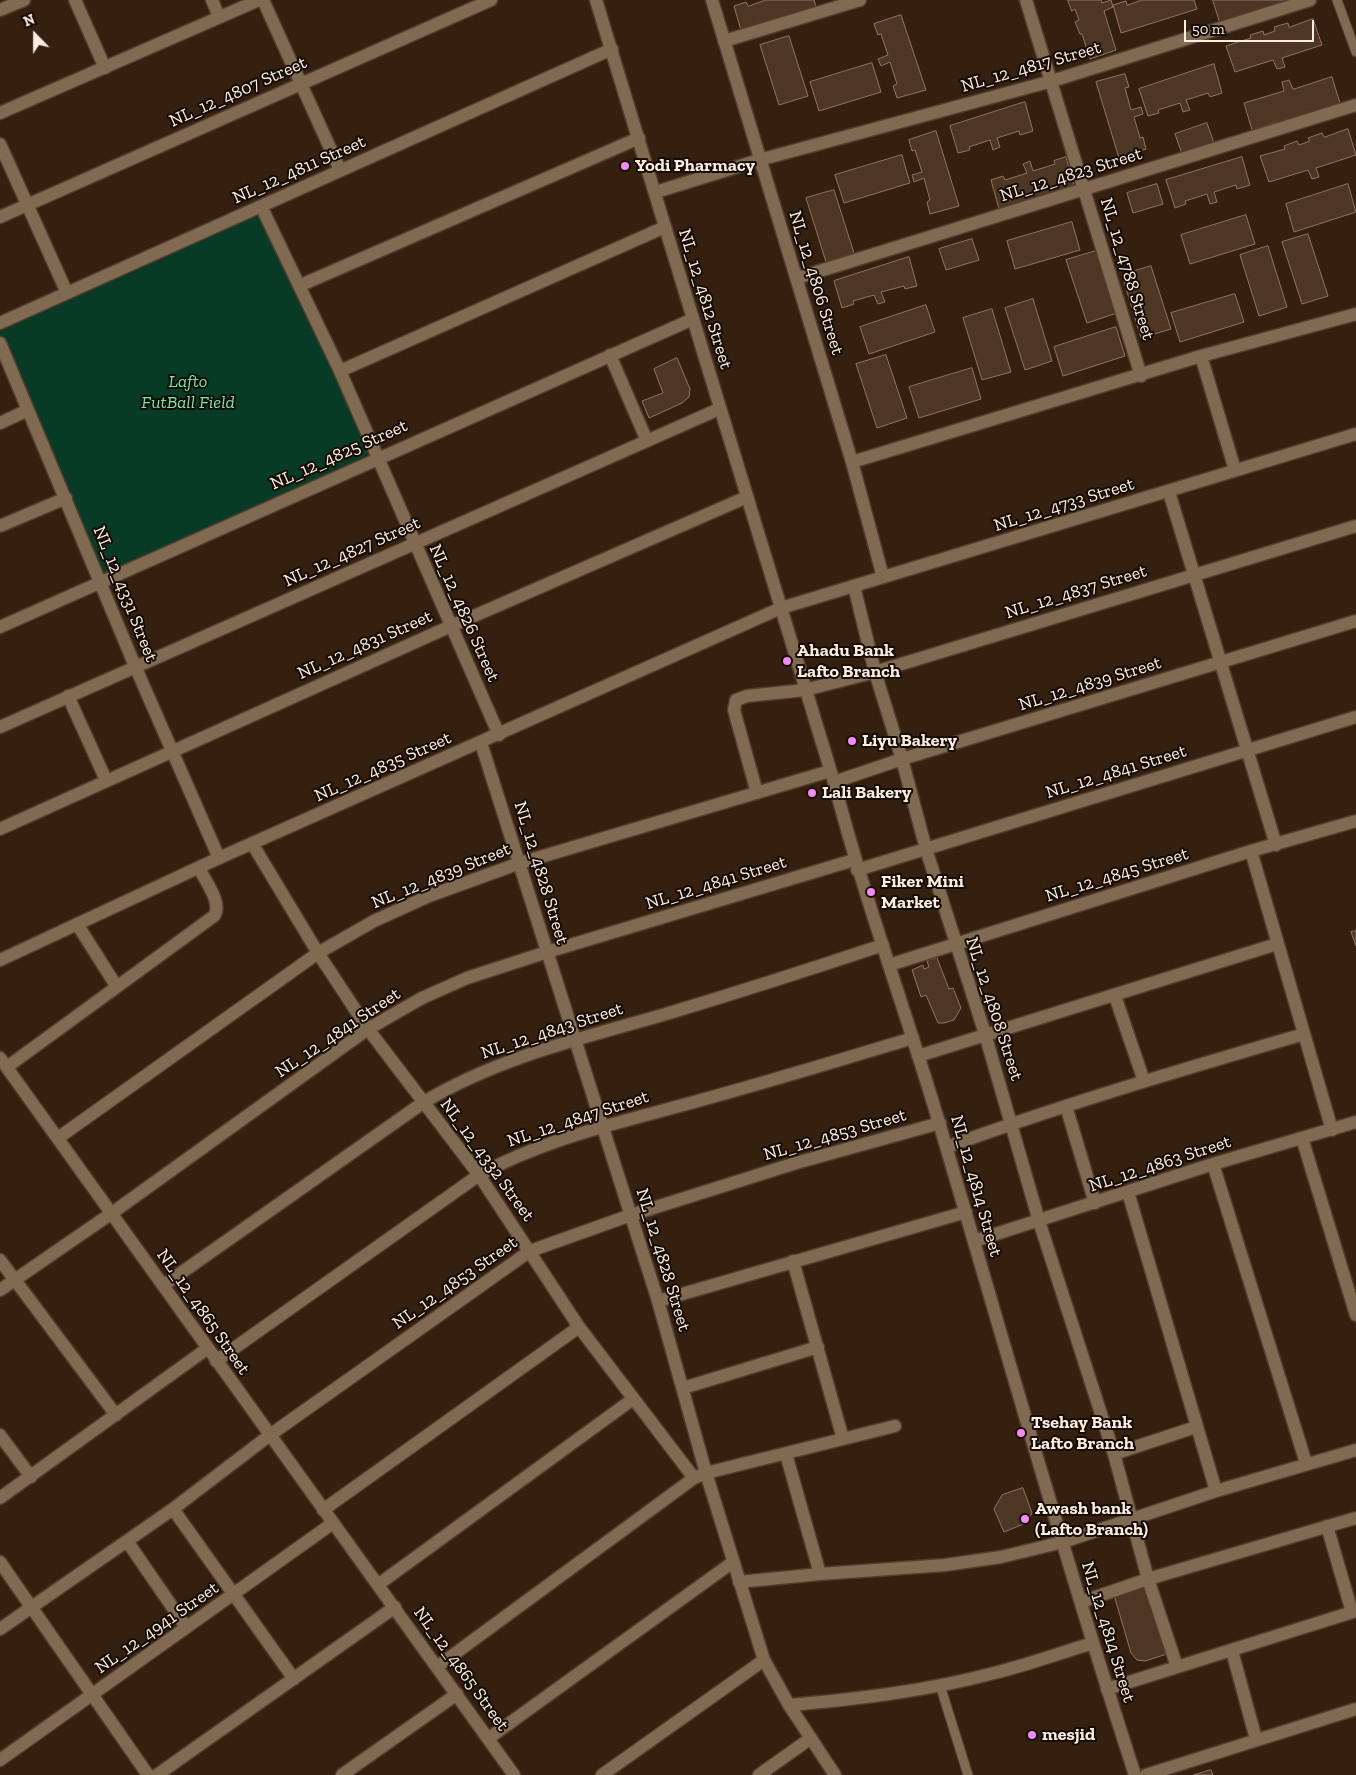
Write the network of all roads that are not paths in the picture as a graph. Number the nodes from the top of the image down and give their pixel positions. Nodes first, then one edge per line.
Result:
1 (24, 0) edge
2 (75, 0) edge
3 (212, 0) edge
4 (258, 0) edge
5 (263, 0) edge
6 (491, 0) edge
7 (596, 0) edge
8 (712, 0) edge
9 (860, 0) edge
10 (1026, 0) edge
11 (1310, 0) edge
12 (1337, 0) edge
13 (0, 10) edge
14 (218, 17) junction
15 (724, 41) junction
16 (612, 49) junction
17 (1356, 52) edge
18 (105, 68) junction
19 (1052, 80) junction
20 (301, 84) junction
21 (1356, 105) edge
22 (0, 113) edge
23 (639, 138) junction
24 (0, 144) edge
25 (760, 160) junction
26 (340, 170) junction
27 (1085, 190) junction
28 (656, 192) junction
29 (26, 205) junction
30 (261, 206) junction
31 (0, 217) edge
32 (665, 227) junction
33 (797, 278) junction
34 (301, 285) junction
35 (67, 293) junction
36 (1356, 314) edge
37 (693, 319) junction
38 (0, 323) edge
39 (0, 343) edge
40 (610, 355) junction
41 (1201, 356) junction
42 (340, 371) junction
43 (1141, 376) junction
44 (719, 409) junction
45 (28, 410) junction
46 (0, 423) edge
47 (1356, 434) edge
48 (647, 441) junction
49 (377, 458) junction
50 (852, 462) junction
51 (1235, 470) junction
52 (1169, 492) junction
53 (747, 497) junction
54 (66, 498) junction
55 (0, 526) edge
56 (1356, 526) edge
57 (414, 543) junction
58 (1194, 574) junction
59 (883, 577) junction
60 (100, 580) junction
61 (854, 586) junction
62 (782, 608) junction
63 (1356, 621) edge
64 (0, 626) edge
65 (451, 626) junction
66 (1222, 662) junction
67 (135, 666) junction
68 (875, 672) junction
69 (805, 690) junction
70 (68, 696) junction
71 (1356, 717) edge
72 (0, 727) edge
73 (499, 734) junction
74 (481, 743) junction
75 (1247, 750) junction
76 (171, 751) junction
77 (902, 759) junction
78 (832, 776) junction
79 (106, 780) junction
80 (757, 792) junction
81 (1356, 821) edge
82 (0, 829) edge
83 (253, 845) junction
84 (1276, 845) junction
85 (926, 848) junction
86 (1251, 851) junction
87 (220, 858) junction
88 (520, 863) junction
89 (856, 865) junction
90 (199, 868) junction
91 (77, 924) junction
92 (883, 944) junction
93 (955, 944) junction
94 (1277, 944) junction
95 (547, 952) junction
96 (318, 953) junction
97 (0, 960) edge
98 (889, 965) junction
99 (117, 987) junction
100 (1115, 996) junction
101 (368, 1029) junction
102 (984, 1034) junction
103 (1304, 1034) junction
104 (913, 1038) junction
105 (576, 1040) junction
106 (918, 1056) junction
107 (3, 1063) edge
108 (1144, 1081) junction
109 (424, 1102) junction
110 (1066, 1106) junction
111 (1356, 1122) edge
112 (940, 1123) junction
113 (1011, 1124) junction
114 (604, 1127) junction
115 (1332, 1130) junction
116 (58, 1138) junction
117 (1302, 1138) junction
118 (947, 1147) junction
119 (1213, 1164) junction
120 (479, 1175) junction
121 (1128, 1192) junction
122 (1095, 1203) junction
123 (966, 1212) junction
124 (112, 1213) junction
125 (631, 1215) junction
126 (1039, 1221) junction
127 (974, 1241) junction
128 (530, 1251) junction
129 (0, 1260) edge
130 (793, 1261) junction
131 (14, 1279) junction
132 (164, 1285) junction
133 (0, 1290) edge
134 (658, 1301) junction
135 (1356, 1315) edge
136 (579, 1327) junction
137 (818, 1347) junction
138 (208, 1348) junction
139 (216, 1361) junction
140 (683, 1388) junction
141 (633, 1399) junction
142 (116, 1415) junction
143 (895, 1426) dead end
144 (1196, 1427) junction
145 (0, 1435) edge
146 (270, 1435) junction
147 (843, 1439) junction
148 (1356, 1450) edge
149 (786, 1454) junction
150 (1114, 1454) junction
151 (1306, 1464) junction
152 (706, 1473) junction
153 (31, 1477) junction
154 (694, 1478) junction
155 (1216, 1492) junction
156 (0, 1498) edge
157 (173, 1509) junction
158 (323, 1510) junction
159 (1356, 1518) edge
160 (1132, 1520) junction
161 (333, 1523) junction
162 (1327, 1526) junction
163 (127, 1542) junction
164 (1062, 1542) junction
165 (0, 1562) edge
166 (733, 1562) junction
167 (820, 1574) junction
168 (1148, 1579) junction
169 (739, 1582) junction
170 (379, 1584) junction
171 (235, 1594) junction
172 (1080, 1602) junction
173 (32, 1607) junction
174 (395, 1607) junction
175 (1354, 1612) edge
176 (186, 1627) junction
177 (0, 1629) edge
178 (1093, 1642) junction
179 (1232, 1651) junction
180 (764, 1660) junction
181 (438, 1666) junction
182 (1177, 1667) junction
183 (294, 1679) junction
184 (940, 1685) junction
185 (1107, 1688) junction
186 (93, 1694) junction
187 (457, 1694) junction
188 (789, 1705) junction
189 (1356, 1708) edge
190 (489, 1738) junction
191 (811, 1738) junction
192 (1256, 1739) junction
193 (0, 1760) edge
194 (148, 1775) edge
195 (157, 1775) edge
196 (342, 1775) edge
197 (514, 1775) edge
198 (602, 1775) edge
199 (759, 1775) edge
200 (835, 1775) edge
201 (968, 1775) edge
202 (1135, 1775) edge
203 (1146, 1775) edge

1 - 13 street
2 - 18 street
3 - 14 street
4 - 14 street
5 - 20 street
6 - 20 street, NL_12_4807 Street
7 - 16 street, NL_12_4812 Street
8 - 15 street, NL_12_4806 Street
9 - 15 street
10 - 19 street, NL_12_4788 Street
11 - 19 street, NL_12_4817 Street
12 - 17 lane
14 - 18 street
15 - 25 street, NL_12_4806 Street
16 - 23 street, NL_12_4812 Street
16 - 26 street, NL_12_4811 Street
18 - 22 street
19 - 25 street, NL_12_4817 Street
19 - 27 street, NL_12_4788 Street
20 - 26 street
20 - 29 street, NL_12_4807 Street
21 - 27 street, NL_12_4823 Street
23 - 28 street, NL_12_4812 Street
23 - 34 street
24 - 29 street
25 - 28 street, NL_12_4817 Street
25 - 33 street, NL_12_4806 Street
26 - 30 street, NL_12_4811 Street
27 - 33 street, NL_12_4823 Street
27 - 43 street, NL_12_4788 Street
28 - 32 street, NL_12_4812 Street
29 - 31 street, NL_12_4807 Street
29 - 35 street
30 - 34 street, NL_12_4826 Street
30 - 35 street, NL_12_4811 Street
32 - 37 street, NL_12_4812 Street
32 - 42 street
33 - 50 street, NL_12_4806 Street
34 - 42 street, NL_12_4826 Street
35 - 38 street, NL_12_4811 Street
36 - 41 street
37 - 40 street, NL_12_4825 Street
37 - 44 street, NL_12_4812 Street
39 - 45 street, NL_12_4331 Street
40 - 48 street
40 - 49 street, NL_12_4825 Street
41 - 43 street
41 - 51 street
42 - 49 street, NL_12_4826 Street
43 - 50 street
44 - 48 street, NL_12_4827 Street
44 - 53 street, NL_12_4812 Street
45 - 46 street
45 - 54 street, NL_12_4331 Street
47 - 51 street, NL_12_4733 Street
48 - 57 street, NL_12_4827 Street
49 - 57 street, NL_12_4826 Street
49 - 60 street, NL_12_4825 Street
50 - 59 street, NL_12_4806 Street
51 - 52 street, NL_12_4733 Street
52 - 58 street
52 - 59 street, NL_12_4733 Street
53 - 62 street, NL_12_4812 Street
53 - 65 street, NL_12_4831 Street
54 - 55 street
54 - 60 street, NL_12_4331 Street
56 - 58 street, NL_12_4837 Street
57 - 65 street, NL_12_4826 Street
57 - 67 street, NL_12_4827 Street
58 - 66 street
58 - 68 street, NL_12_4837 Street
59 - 61 street, NL_12_4733 Street
60 - 64 street, NL_12_4825 Street
60 - 67 street, NL_12_4331 Street
61 - 62 street, NL_12_4733 Street
61 - 68 street, NL_12_4808 Street
62 - 69 street, NL_12_4814 Street
62 - 73 street, NL_12_4835 Street
63 - 66 street, NL_12_4839 Street
65 - 73 street, NL_12_4826 Street
65 - 76 street, NL_12_4831 Street
66 - 75 street
66 - 77 street, NL_12_4839 Street
67 - 70 street, NL_12_4827 Street
67 - 76 street, NL_12_4331 Street
68 - 69 street, NL_12_4837 Street
68 - 77 street, NL_12_4808 Street
69 - 78 street, NL_12_4814 Street
69 - 80 street, NL_12_4837 Street
70 - 72 street, NL_12_4827 Street
70 - 79 street
71 - 75 street, NL_12_4841 Street
73 - 74 street, NL_12_4835 Street
74 - 83 street, NL_12_4835 Street
74 - 88 street, NL_12_4828 Street
75 - 84 street
75 - 85 street, NL_12_4841 Street
76 - 79 street, NL_12_4831 Street
76 - 87 street, NL_12_4331 Street
77 - 78 street, NL_12_4839 Street
77 - 85 street, NL_12_4808 Street
78 - 80 street, NL_12_4839 Street
78 - 89 street, NL_12_4814 Street
79 - 82 street, NL_12_4831 Street
80 - 88 street, NL_12_4839 Street
81 - 84 street, NL_12_4845 Street
83 - 87 street, NL_12_4835 Street
83 - 96 street, NL_12_4332 Street
84 - 86 street, NL_12_4845 Street
85 - 89 street, NL_12_4841 Street
85 - 93 street, NL_12_4808 Street
86 - 93 street, NL_12_4845 Street
86 - 94 street
87 - 90 street, NL_12_4835 Street
88 - 95 street, NL_12_4828 Street
88 - 96 street, NL_12_4839 Street
89 - 92 street, NL_12_4814 Street
89 - 95 street, NL_12_4841 Street
90 - 91 street, NL_12_4835 Street
90 - 99 street
91 - 97 street, NL_12_4835 Street
91 - 99 street
92 - 98 street, NL_12_4814 Street
92 - 105 street, NL_12_4843 Street
93 - 98 street, NL_12_4845 Street
93 - 102 street, NL_12_4808 Street
94 - 100 street
94 - 103 street
95 - 101 street, NL_12_4841 Street
95 - 105 street, NL_12_4828 Street
96 - 101 street, NL_12_4332 Street
96 - 116 street, NL_12_4839 Street
98 - 104 street, NL_12_4814 Street
99 - 107 street
100 - 102 street
100 - 108 street
101 - 109 street, NL_12_4332 Street
101 - 124 street, NL_12_4841 Street
102 - 106 street
102 - 113 street, NL_12_4808 Street
103 - 108 street
103 - 115 street
104 - 106 street, NL_12_4814 Street
104 - 114 street, NL_12_4847 Street
105 - 109 street, NL_12_4843 Street
105 - 114 street, NL_12_4828 Street
106 - 112 street, NL_12_4814 Street
107 - 116 street, NL_12_4865 Street
108 - 110 street
109 - 120 street, NL_12_4332 Street
109 - 132 street, NL_12_4843 Street
110 - 113 street
110 - 122 street
111 - 115 street, NL_12_4863 Street
112 - 118 street, NL_12_4814 Street
112 - 125 street, NL_12_4853 Street
113 - 118 street
113 - 126 street, NL_12_4808 Street
114 - 120 street, NL_12_4847 Street
114 - 125 street, NL_12_4828 Street
115 - 117 street, NL_12_4863 Street
116 - 124 street, NL_12_4865 Street
117 - 119 street, NL_12_4863 Street
117 - 135 street
118 - 123 street, NL_12_4814 Street
119 - 121 street, NL_12_4863 Street
119 - 151 street
120 - 128 street, NL_12_4332 Street
120 - 139 street, NL_12_4847 Street
121 - 122 street, NL_12_4863 Street
121 - 144 street
122 - 126 street, NL_12_4863 Street
123 - 127 street, NL_12_4814 Street
123 - 130 street
124 - 131 street, NL_12_4841 Street
124 - 132 street, NL_12_4865 Street
125 - 128 street, NL_12_4853 Street
125 - 134 street, NL_12_4828 Street
126 - 127 street, NL_12_4863 Street
126 - 150 street
127 - 164 street, NL_12_4814 Street
128 - 136 street, NL_12_4332 Street
128 - 146 street, NL_12_4853 Street
129 - 131 street
130 - 134 street
130 - 137 street
131 - 133 street, NL_12_4841 Street
131 - 142 street
132 - 138 street, NL_12_4865 Street
134 - 140 street, NL_12_4828 Street
136 - 141 street, NL_12_4332 Street
136 - 158 street
137 - 140 street
137 - 147 street
138 - 139 street, NL_12_4865 Street
138 - 142 street
139 - 146 street, NL_12_4865 Street
140 - 152 street, NL_12_4828 Street
141 - 154 street, NL_12_4332 Street
141 - 170 street
142 - 153 street
143 - 147 street
144 - 150 street
144 - 155 street
145 - 153 street
146 - 157 street, NL_12_4853 Street
146 - 158 street, NL_12_4865 Street
147 - 149 street
148 - 151 street
149 - 152 street
149 - 167 street
150 - 160 street
151 - 155 street
152 - 154 street
152 - 166 street, NL_12_4828 Street
153 - 156 street
154 - 181 street
155 - 160 street
157 - 163 street, NL_12_4853 Street
157 - 171 street
158 - 161 street, NL_12_4865 Street
159 - 162 street
160 - 164 street
160 - 168 street
161 - 170 street, NL_12_4865 Street
161 - 171 street, NL_12_4941 Street
162 - 168 street
162 - 175 street
163 - 173 street, NL_12_4853 Street
163 - 176 street
164 - 167 street
164 - 172 street, NL_12_4814 Street
165 - 173 street
166 - 169 street, NL_12_4828 Street
166 - 190 street
167 - 169 street
168 - 172 street
168 - 182 street
169 - 180 street, NL_12_4828 Street
170 - 174 street, NL_12_4865 Street
171 - 176 street, NL_12_4941 Street
171 - 183 street
172 - 178 street, NL_12_4814 Street
173 - 177 street, NL_12_4853 Street
173 - 186 street
174 - 181 street, NL_12_4865 Street
174 - 183 street
175 - 179 street
176 - 186 street, NL_12_4941 Street
178 - 184 street
178 - 185 street, NL_12_4814 Street
179 - 182 street
179 - 192 street
180 - 188 street, NL_12_4828 Street
180 - 198 street
181 - 187 street, NL_12_4865 Street
182 - 185 street
183 - 195 street
184 - 188 street
184 - 201 lane
185 - 202 street, NL_12_4814 Street
186 - 193 street, NL_12_4941 Street
186 - 194 street
187 - 190 street, NL_12_4865 Street
187 - 196 street
188 - 191 street, NL_12_4828 Street
189 - 192 street
190 - 197 street, NL_12_4865 Street
191 - 199 street
191 - 200 street, NL_12_4828 Street
192 - 203 street

